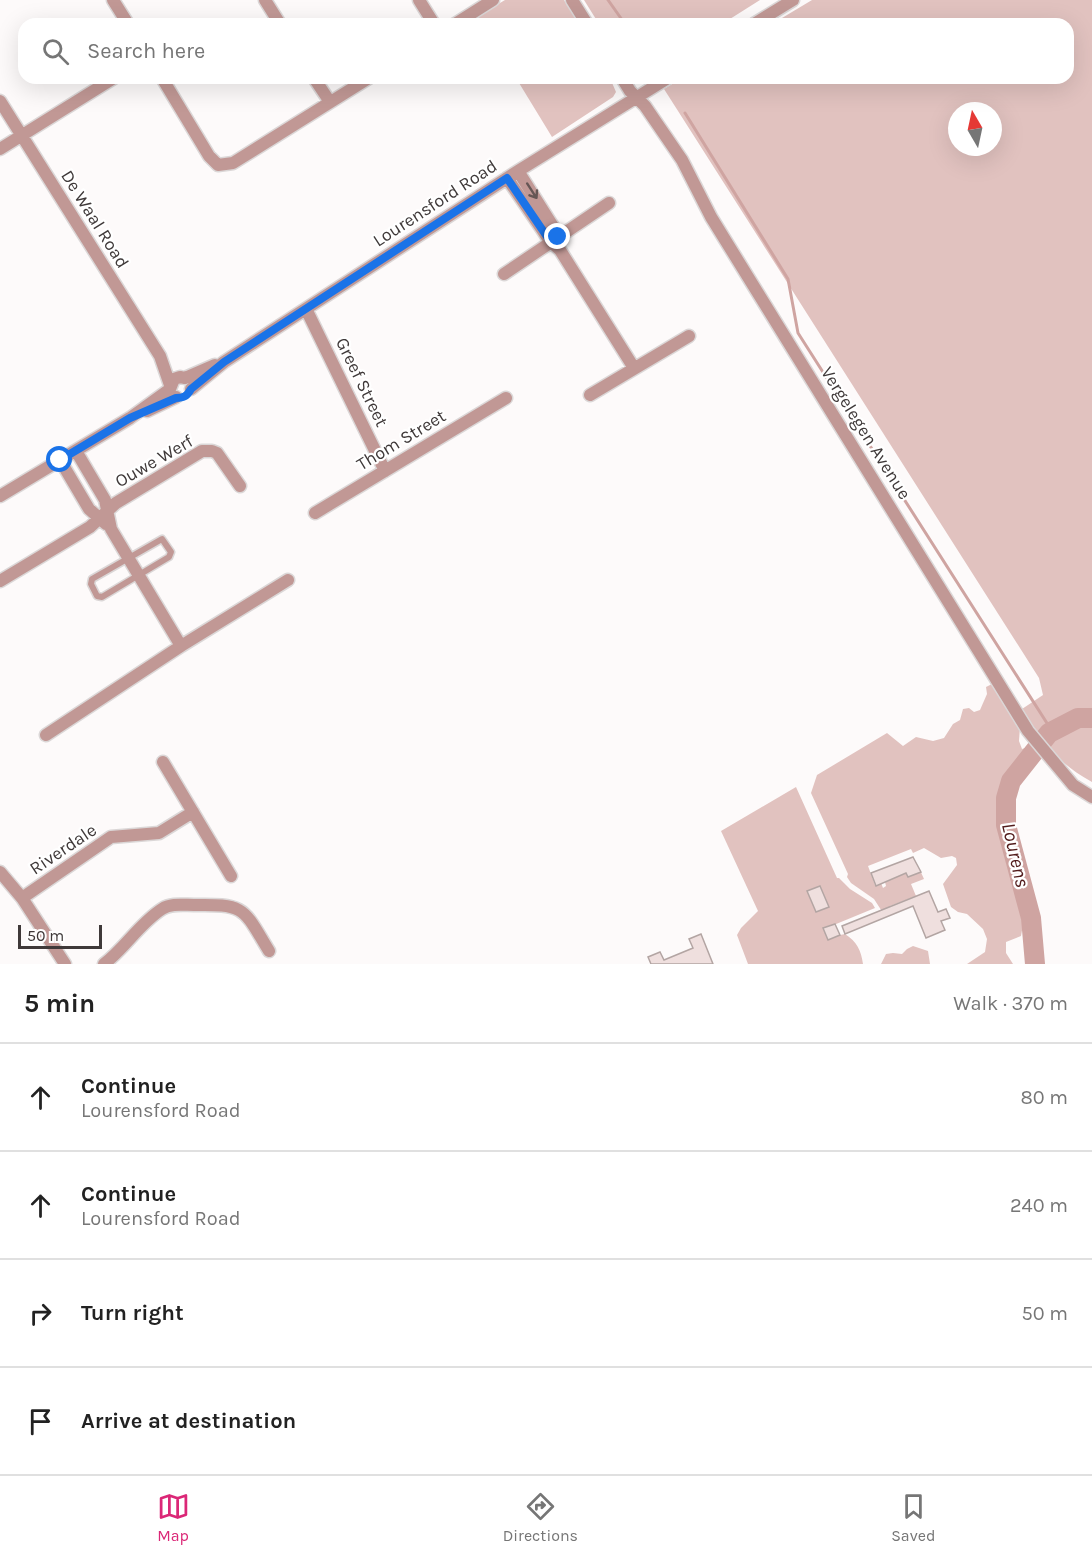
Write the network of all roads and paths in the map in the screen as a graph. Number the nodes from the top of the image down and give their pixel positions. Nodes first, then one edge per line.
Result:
1 (113, 0) edge
2 (265, 0) edge
3 (418, 0) edge
4 (493, 0) edge
5 (572, 0) edge
6 (793, 0) edge
7 (124, 18) edge
8 (276, 18) edge
9 (430, 18) edge
10 (464, 18) edge
11 (583, 18) edge
12 (764, 18) edge
13 (104, 84) edge
14 (166, 84) edge
15 (318, 84) edge
16 (359, 84) edge
17 (626, 84) edge
18 (658, 84) edge
19 (636, 98) junction
20 (0, 101) edge
21 (330, 102) junction
22 (21, 136) junction
23 (0, 149) edge
24 (518, 171) junction
25 (507, 178) junction
26 (609, 203) dead end
27 (554, 239) junction
28 (504, 274) dead end
29 (306, 309) junction
30 (689, 336) dead end
31 (160, 356) junction
32 (634, 368) junction
33 (185, 382) junction
34 (172, 391) junction
35 (590, 395) dead end
36 (506, 398) dead end
37 (76, 451) junction
38 (60, 460) junction
39 (385, 471) junction
40 (240, 486) dead end
41 (0, 496) edge
42 (315, 513) dead end
43 (104, 515) junction
44 (128, 558) junction
45 (138, 576) junction
46 (288, 580) dead end
47 (0, 581) edge
48 (181, 646) junction
49 (46, 735) dead end
50 (163, 762) dead end
51 (1092, 796) edge
52 (193, 812) junction
53 (0, 872) edge
54 (231, 876) dead end
55 (22, 898) junction
56 (269, 951) dead end
57 (65, 964) edge
58 (104, 964) edge

1 - 7 street
2 - 8 street
3 - 9 street
4 - 10 street
5 - 11 street
6 - 12 street
13 - 22 street
14 - 21 street
15 - 21 street
16 - 21 street
17 - 19 street, Vergelegen Avenue
18 - 19 street, Lourensford Road
19 - 24 street, Lourensford Road
19 - 51 street, Vergelegen Avenue
20 - 22 street, De Waal Road
22 - 23 street
22 - 31 street, De Waal Road
24 - 25 street, Lourensford Road
24 -> 27 street
25 - 27 street
25 - 29 street, Lourensford Road
26 - 27 street
27 - 28 street
27 - 32 street
29 - 33 street, Lourensford Road
29 - 39 street, Greef Street
30 - 32 street
31 - 33 street, De Waal Road
31 - 34 street, De Waal Road
32 - 35 street
33 - 34 street
33 - 34 street
34 - 37 street
36 - 39 street, Thom Street
37 - 38 street
37 - 43 street, Ouwe Werf
38 - 41 street
38 - 43 street, Ouwe Werf
39 - 42 street, Thom Street
40 - 43 street, Ouwe Werf
43 - 44 street, Ouwe Werf
43 - 47 street
44 - 45 street, Ouwe Werf
44 - 45 lane
44 - 45 lane
45 - 48 street, Ouwe Werf
46 - 48 street
48 - 49 street
50 - 52 street
52 - 54 street
52 - 55 street, Riverdale
53 - 55 street
55 - 57 street
56 - 58 street

